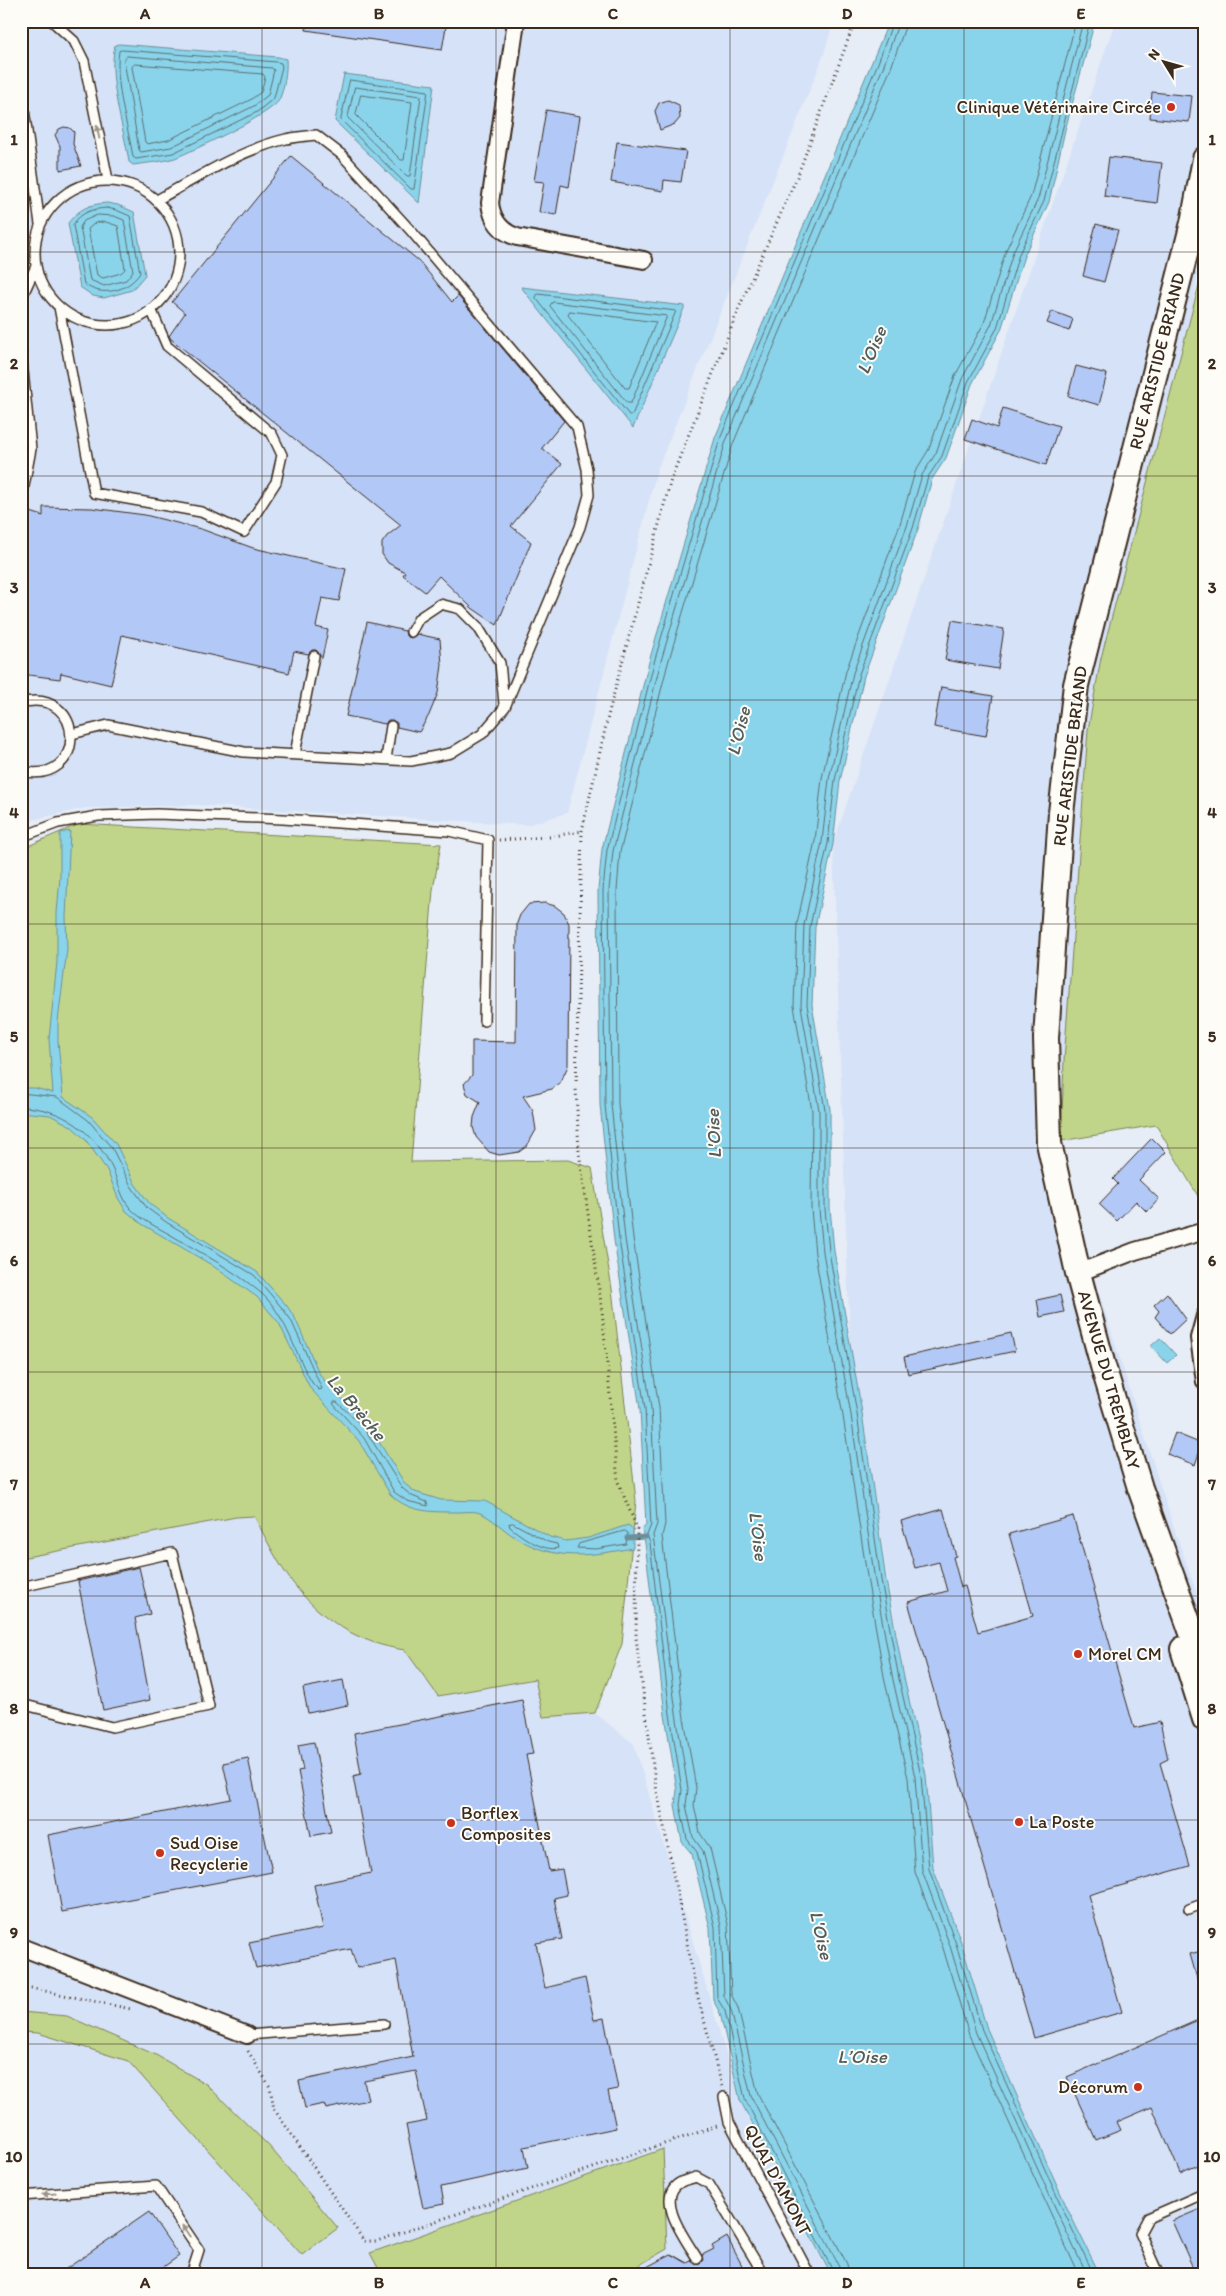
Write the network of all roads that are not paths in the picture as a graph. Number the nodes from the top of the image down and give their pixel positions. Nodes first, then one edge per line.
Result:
1 (52, 21) edge
2 (516, 21) edge
3 (21, 88) edge
4 (1205, 159) edge
5 (108, 180) junction
6 (157, 200) junction
7 (40, 224) junction
8 (644, 260) dead end
9 (36, 266) junction
10 (21, 299) edge
11 (58, 307) junction
12 (151, 309) junction
13 (21, 351) edge
14 (21, 502) edge
15 (410, 632) dead end
16 (314, 656) dead end
17 (21, 703) edge
18 (504, 707) junction
19 (391, 726) dead end
20 (72, 734) junction
21 (295, 754) junction
22 (386, 759) junction
23 (21, 772) edge
24 (21, 837) edge
25 (484, 1022) dead end
26 (1205, 1231) edge
27 (1078, 1273) junction
28 (1205, 1316) edge
29 (1205, 1382) edge
30 (1140, 1488) junction
31 (21, 1587) edge
32 (1205, 1669) edge
33 (21, 1704) edge
34 (1205, 1720) edge
35 (1205, 1903) edge
36 (1189, 1909) dead end
37 (21, 1947) edge
38 (384, 2024) dead end
39 (245, 2034) joint
40 (724, 2097) road end
41 (1205, 2193) edge
42 (21, 2196) edge
43 (697, 2258) dead end
44 (1157, 2271) dead end
45 (191, 2275) edge
46 (764, 2275) edge
47 (810, 2275) edge

5 -> 1 lane
2 - 8 street
3 - 7 lane
4 - 27 main road, RUE ARISTIDE BRIAND
5 - 6 lane
5 - 7 lane
6 - 12 lane
6 - 18 lane
7 - 9 lane
9 - 10 lane
9 - 11 lane
11 - 12 lane
11 - 12 lane
13 - 14 lane
15 - 18 lane
16 - 21 lane
17 - 20 lane
18 - 22 lane
19 - 22 lane
20 - 21 lane
20 - 23 lane
21 - 22 lane
24 - 25 lane
26 - 27 street
27 - 30 main road, AVENUE DU TREMBLAY
28 - 29 street
30 - 32 main road, AVENUE DU TREMBLAY
30 - 34 main road, AVENUE DU TREMBLAY
31 - 33 lane
35 - 36 lane
37 - 39 street
38 - 39 lane
40 - 47 lane, QUAI D'AMONT
41 - 44 lane
45 -> 42 lane
43 - 46 lane

